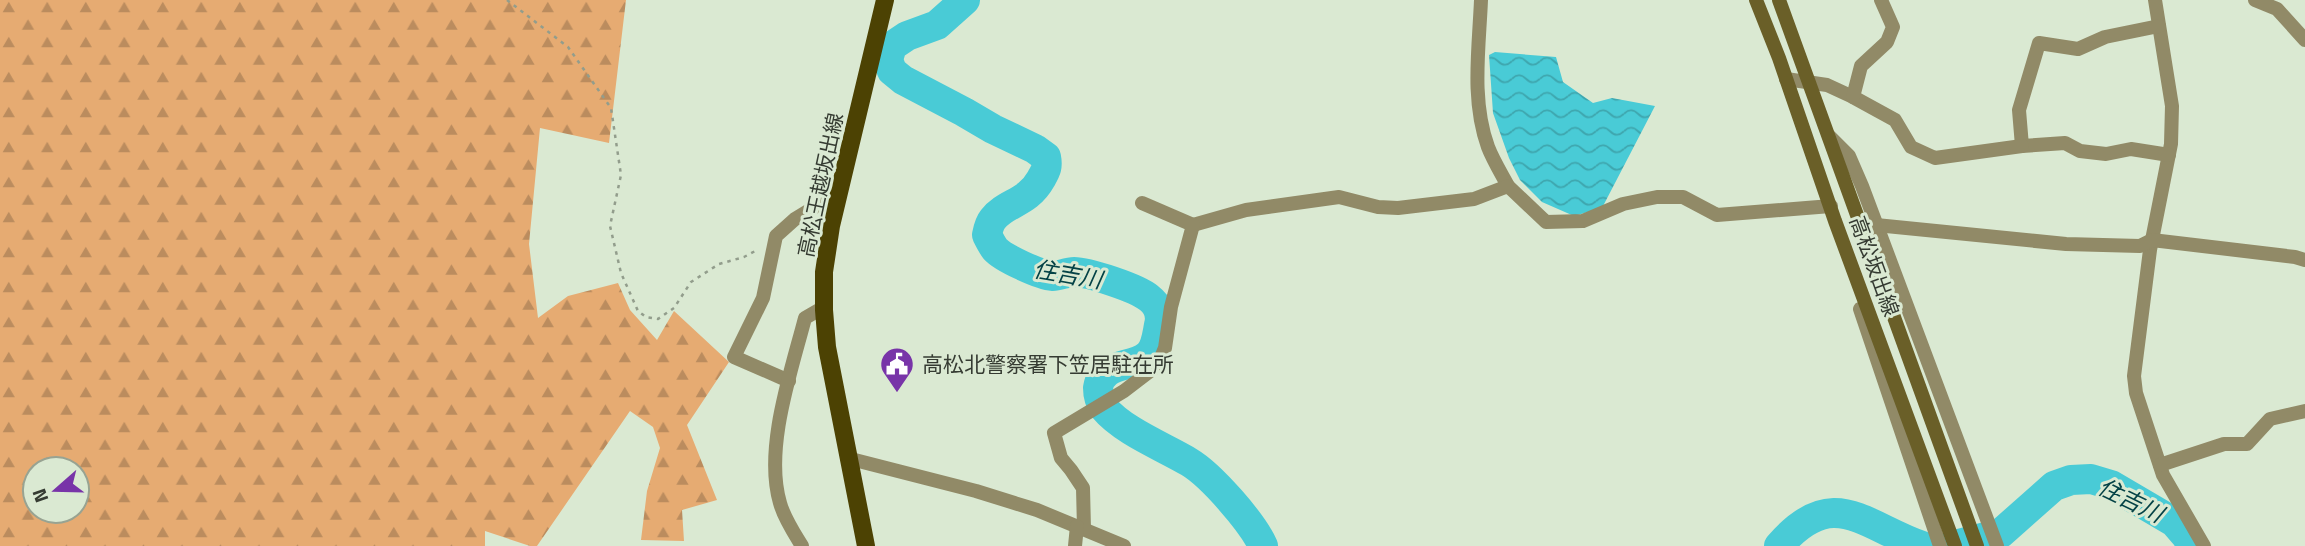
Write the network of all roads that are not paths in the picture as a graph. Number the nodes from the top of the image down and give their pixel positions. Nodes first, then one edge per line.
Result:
1 (885, 0) edge
2 (1481, 0) edge
3 (1756, 0) edge
4 (1779, 0) edge
5 (1881, 0) edge
6 (2155, 0) edge
7 (2255, 0) edge
8 (2159, 26) junction
9 (2305, 40) edge
10 (1786, 79) junction
11 (1810, 82) junction
12 (1853, 97) junction
13 (1829, 136) junction
14 (2022, 146) junction
15 (2169, 155) junction
16 (1507, 186) junction
17 (837, 202) junction
18 (1142, 203) dead end
19 (1830, 206) junction
20 (1835, 221) junction
21 (1193, 225) junction
22 (1876, 225) junction
23 (2152, 240) junction
24 (2305, 260) edge
25 (824, 307) junction
26 (789, 381) junction
27 (2305, 411) edge
28 (847, 458) junction
29 (2160, 465) junction
30 (1081, 528) junction
31 (802, 546) edge
32 (866, 546) edge
33 (1075, 546) edge
34 (1124, 546) edge
35 (1940, 546) edge
36 (1955, 546) edge
37 (1977, 546) edge
38 (1997, 546) edge
39 (2204, 546) edge

1 - 17 main road, 高松王越坂出線
2 - 16 street
3 - 10 main road, 高松坂出線
4 - 11 main road, 高松坂出線
5 - 12 street
6 - 8 street
7 - 9 street
8 - 14 street
8 - 15 street
10 - 11 street
10 - 19 main road, 高松坂出線
11 - 12 street
11 - 13 main road, 高松坂出線
12 - 14 street
13 - 22 street
13 - 37 main road, 高松坂出線
14 - 15 street
15 - 23 street
16 - 19 street
16 - 21 street
17 - 25 main road, 高松王越坂出線
17 - 26 street
18 - 21 street
19 - 20 main road, 高松坂出線
20 - 35 street
20 - 36 main road, 高松坂出線
21 - 30 street
22 - 23 street
22 - 38 street
23 - 24 street
23 - 29 street
25 - 26 street
25 - 28 main road, 高松王越坂出線
26 - 31 street
27 - 29 street
28 - 30 street
28 - 32 main road, 高松王越坂出線
29 - 39 street
30 - 33 street
30 - 34 street

